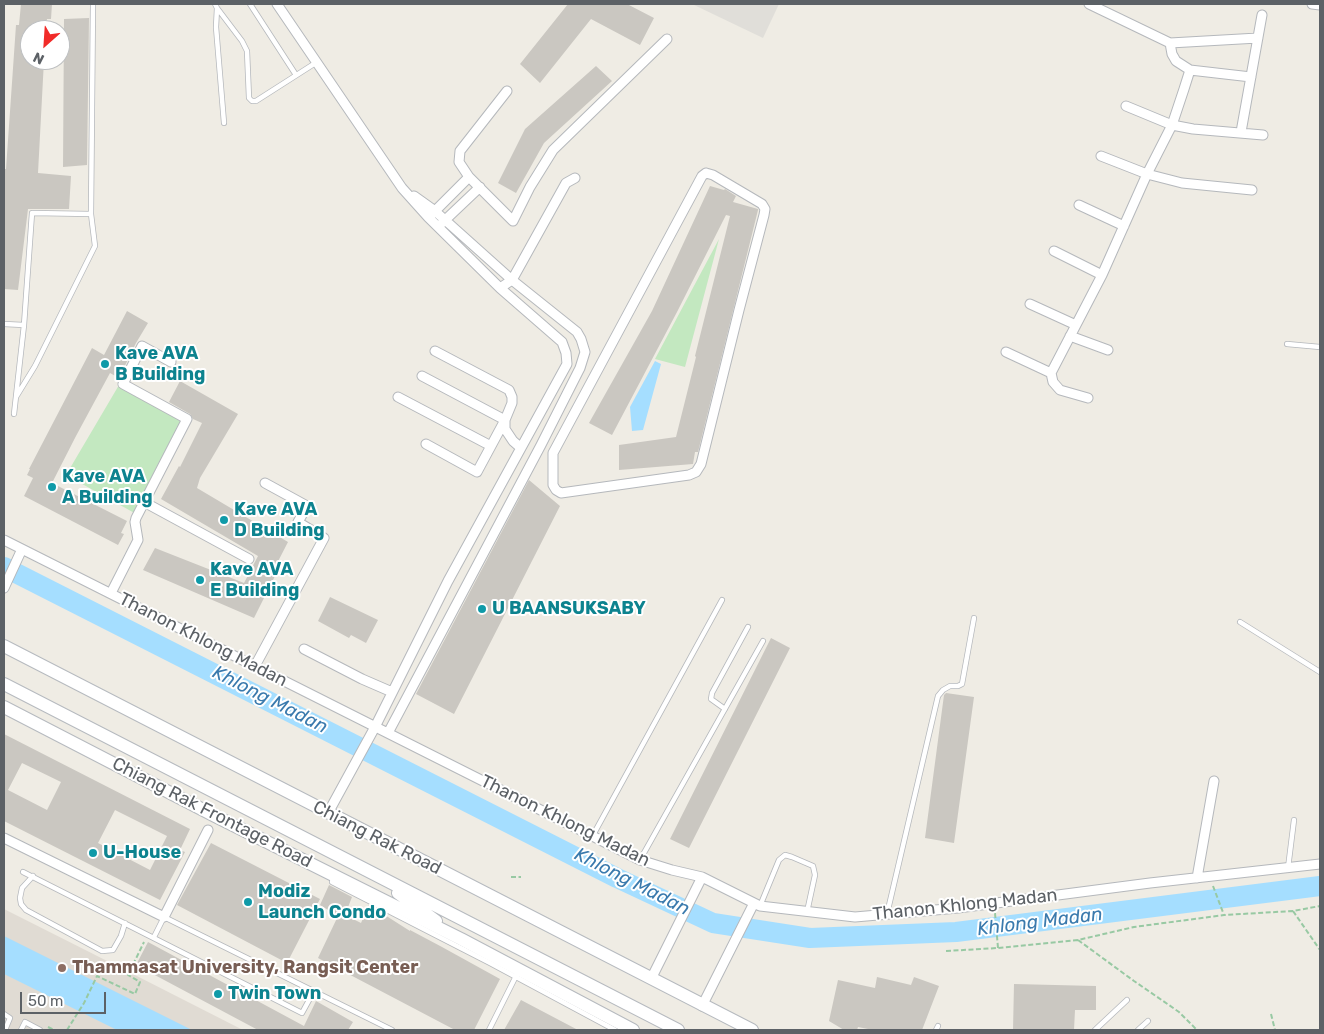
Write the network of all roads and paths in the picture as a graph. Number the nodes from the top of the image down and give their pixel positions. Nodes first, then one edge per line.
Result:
1 (93, 4) edge
2 (250, 4) edge
3 (277, 4) edge
4 (1089, 4) edge
5 (1312, 4) edge
6 (1320, 5) edge
7 (216, 6) edge
8 (1262, 15) dead end
9 (1258, 38) junction
10 (667, 39) dead end
11 (1170, 44) junction
12 (316, 62) junction
13 (1190, 70) junction
14 (296, 75) junction
15 (1251, 77) junction
16 (507, 91) dead end
17 (1126, 106) dead end
18 (224, 123) dead end
19 (1172, 125) junction
20 (1241, 132) junction
21 (1264, 135) dead end
22 (1102, 156) dead end
23 (1147, 174) junction
24 (469, 177) junction
25 (576, 178) dead end
26 (480, 187) junction
27 (1252, 190) dead end
28 (1078, 205) dead end
29 (91, 214) junction
30 (431, 214) junction
31 (446, 220) junction
32 (437, 226) junction
33 (1124, 226) junction
34 (1054, 251) dead end
35 (1102, 275) junction
36 (512, 280) junction
37 (500, 288) junction
38 (1030, 304) dead end
39 (4, 324) edge
40 (24, 325) junction
41 (1076, 325) junction
42 (577, 332) junction
43 (1070, 336) junction
44 (562, 342) junction
45 (1287, 344) dead end
46 (1320, 347) edge
47 (1108, 350) dead end
48 (435, 351) dead end
49 (1006, 352) dead end
50 (171, 362) dead end
51 (566, 364) junction
52 (580, 368) junction
53 (1051, 372) junction
54 (422, 376) dead end
55 (16, 397) junction
56 (398, 397) dead end
57 (1088, 398) dead end
58 (14, 414) dead end
59 (505, 420) junction
60 (527, 437) junction
61 (426, 444) dead end
62 (541, 445) junction
63 (491, 446) junction
64 (521, 448) junction
65 (553, 453) junction
66 (266, 483) dead end
67 (144, 502) junction
68 (4, 540) edge
69 (21, 552) junction
70 (249, 559) dead end
71 (4, 588) edge
72 (111, 593) junction
73 (722, 600) dead end
74 (974, 618) dead end
75 (1240, 622) dead end
76 (748, 627) dead end
77 (763, 641) dead end
78 (4, 646) edge
79 (304, 649) dead end
80 (255, 666) junction
81 (1320, 672) edge
82 (4, 684) edge
83 (392, 692) junction
84 (4, 707) edge
85 (725, 708) junction
86 (373, 730) junction
87 (388, 733) junction
88 (1214, 780) dead end
89 (328, 813) junction
90 (215, 816) junction
91 (1294, 820) dead end
92 (208, 830) joint
93 (592, 836) junction
94 (4, 838) edge
95 (640, 860) junction
96 (350, 861) junction
97 (1320, 864) edge
98 (1288, 868) junction
99 (23, 872) dead end
100 (33, 876) junction
101 (334, 876) junction
102 (511, 877) dead end
103 (520, 877) dead end
104 (1198, 878) junction
105 (701, 880) junction
106 (1212, 884) dead end
107 (757, 905) junction
108 (1320, 906) edge
109 (995, 910) dead end
110 (1293, 910) junction
111 (808, 912) junction
112 (887, 914) junction
113 (1224, 915) junction
114 (164, 917) junction
115 (125, 923) junction
116 (144, 932) junction
117 (154, 938) junction
118 (460, 939) junction
119 (1078, 940) junction
120 (998, 948) junction
121 (1320, 950) edge
122 (946, 951) dead end
123 (517, 974) junction
124 (651, 979) junction
125 (314, 991) junction
126 (1127, 1000) dead end
127 (702, 1006) junction
128 (4, 1014) edge
129 (1271, 1014) dead end
130 (1148, 1021) dead end
131 (5, 1030) edge
132 (21, 1030) edge
133 (40, 1030) edge
134 (67, 1030) edge
135 (392, 1030) edge
136 (489, 1030) edge
137 (615, 1030) edge
138 (633, 1030) edge
139 (678, 1030) edge
140 (752, 1030) edge
141 (1095, 1030) edge
142 (1138, 1030) edge
143 (1197, 1030) edge
144 (1275, 1030) edge

1 - 29 lane
2 - 14 lane
3 - 12 street
4 - 11 street
5 - 6 street
7 - 14 lane
7 - 18 lane
8 - 9 street
9 - 11 street
9 - 15 street
10 - 26 street
11 - 13 street
12 - 14 lane
12 - 30 street
13 - 15 street
13 - 19 street
15 - 20 street
16 - 24 street
17 - 19 street
19 - 20 street
19 - 23 street
20 - 21 street
22 - 23 street
23 - 27 street
23 - 33 street
24 - 26 street
24 - 30 street
25 - 36 street
26 - 31 street
28 - 33 street
29 - 40 lane
29 - 55 lane
30 - 31 street
30 - 32 street
31 - 32 street
31 - 36 street
32 - 37 street
33 - 35 street
34 - 35 street
35 - 41 street
36 - 37 street
36 - 42 street
37 - 44 street
38 - 41 street
39 - 40 lane
40 - 55 lane
41 - 43 street
42 - 44 street
42 - 52 street
43 - 47 street
43 - 53 street
44 - 51 street
45 - 46 lane
48 - 59 street
49 - 53 street
50 - 67 street
51 - 52 street
51 - 60 street
52 - 62 street
53 - 57 street
54 - 59 street
55 - 58 lane
56 - 63 street
59 - 63 street
59 - 64 street
60 - 62 street
60 - 64 street
61 - 63 street
62 - 65 street
62 - 87 street
64 - 83 street
65 - 65 street
66 - 80 street
67 - 70 street
67 - 72 street
68 - 69 street, Thanon Khlong Madan
69 - 71 street
69 - 72 street, Thanon Khlong Madan
72 - 80 street, Thanon Khlong Madan
73 - 93 lane
74 - 112 lane
75 - 81 lane
76 - 85 lane
77 - 85 lane
78 - 89 main road, Chiang Rak Road
79 - 83 street
80 - 86 street, Thanon Khlong Madan
82 - 96 main road, Chiang Rak Road
83 - 86 street
84 - 90 main road, Chiang Rak Frontage Road
85 - 95 lane
86 - 87 street, Thanon Khlong Madan
86 - 89 street
87 - 93 street, Thanon Khlong Madan
88 - 104 street
89 - 124 main road, Chiang Rak Road
90 - 92 lane
90 - 101 main road, Chiang Rak Frontage Road
91 - 98 lane
92 - 114 street
93 - 95 street, Thanon Khlong Madan
94 - 114 street
95 - 105 street, Thanon Khlong Madan
96 - 118 main road
96 - 139 main road, Chiang Rak Road
97 - 98 street, Thanon Khlong Madan
98 - 104 street, Thanon Khlong Madan
99 - 100 lane
100 - 115 lane
100 - 115 lane
101 - 118 main road, Chiang Rak Frontage Road
101 - 123 lane
102 - 103 path
104 - 112 street, Thanon Khlong Madan
105 - 107 street, Thanon Khlong Madan
105 - 124 street
106 - 113 path
107 - 111 street, Thanon Khlong Madan
107 - 111 lane
107 - 127 street
108 - 110 path
109 - 120 path
110 - 113 path
110 - 121 path
111 - 112 street, Thanon Khlong Madan
113 - 119 path
114 - 117 lane
114 - 125 lane
115 - 116 lane
116 - 117 lane
116 - 134 path
117 - 125 lane
118 - 123 main road, Chiang Rak Frontage Road
119 - 120 path
119 - 143 path
120 - 122 path
123 - 136 lane
123 - 137 lane
123 - 138 main road, Chiang Rak Frontage Road
124 - 127 main road, Chiang Rak Road
125 - 135 lane
126 - 141 lane
127 - 140 main road, Chiang Rak Road
128 - 131 lane
129 - 144 path
130 - 142 lane
132 - 133 lane

